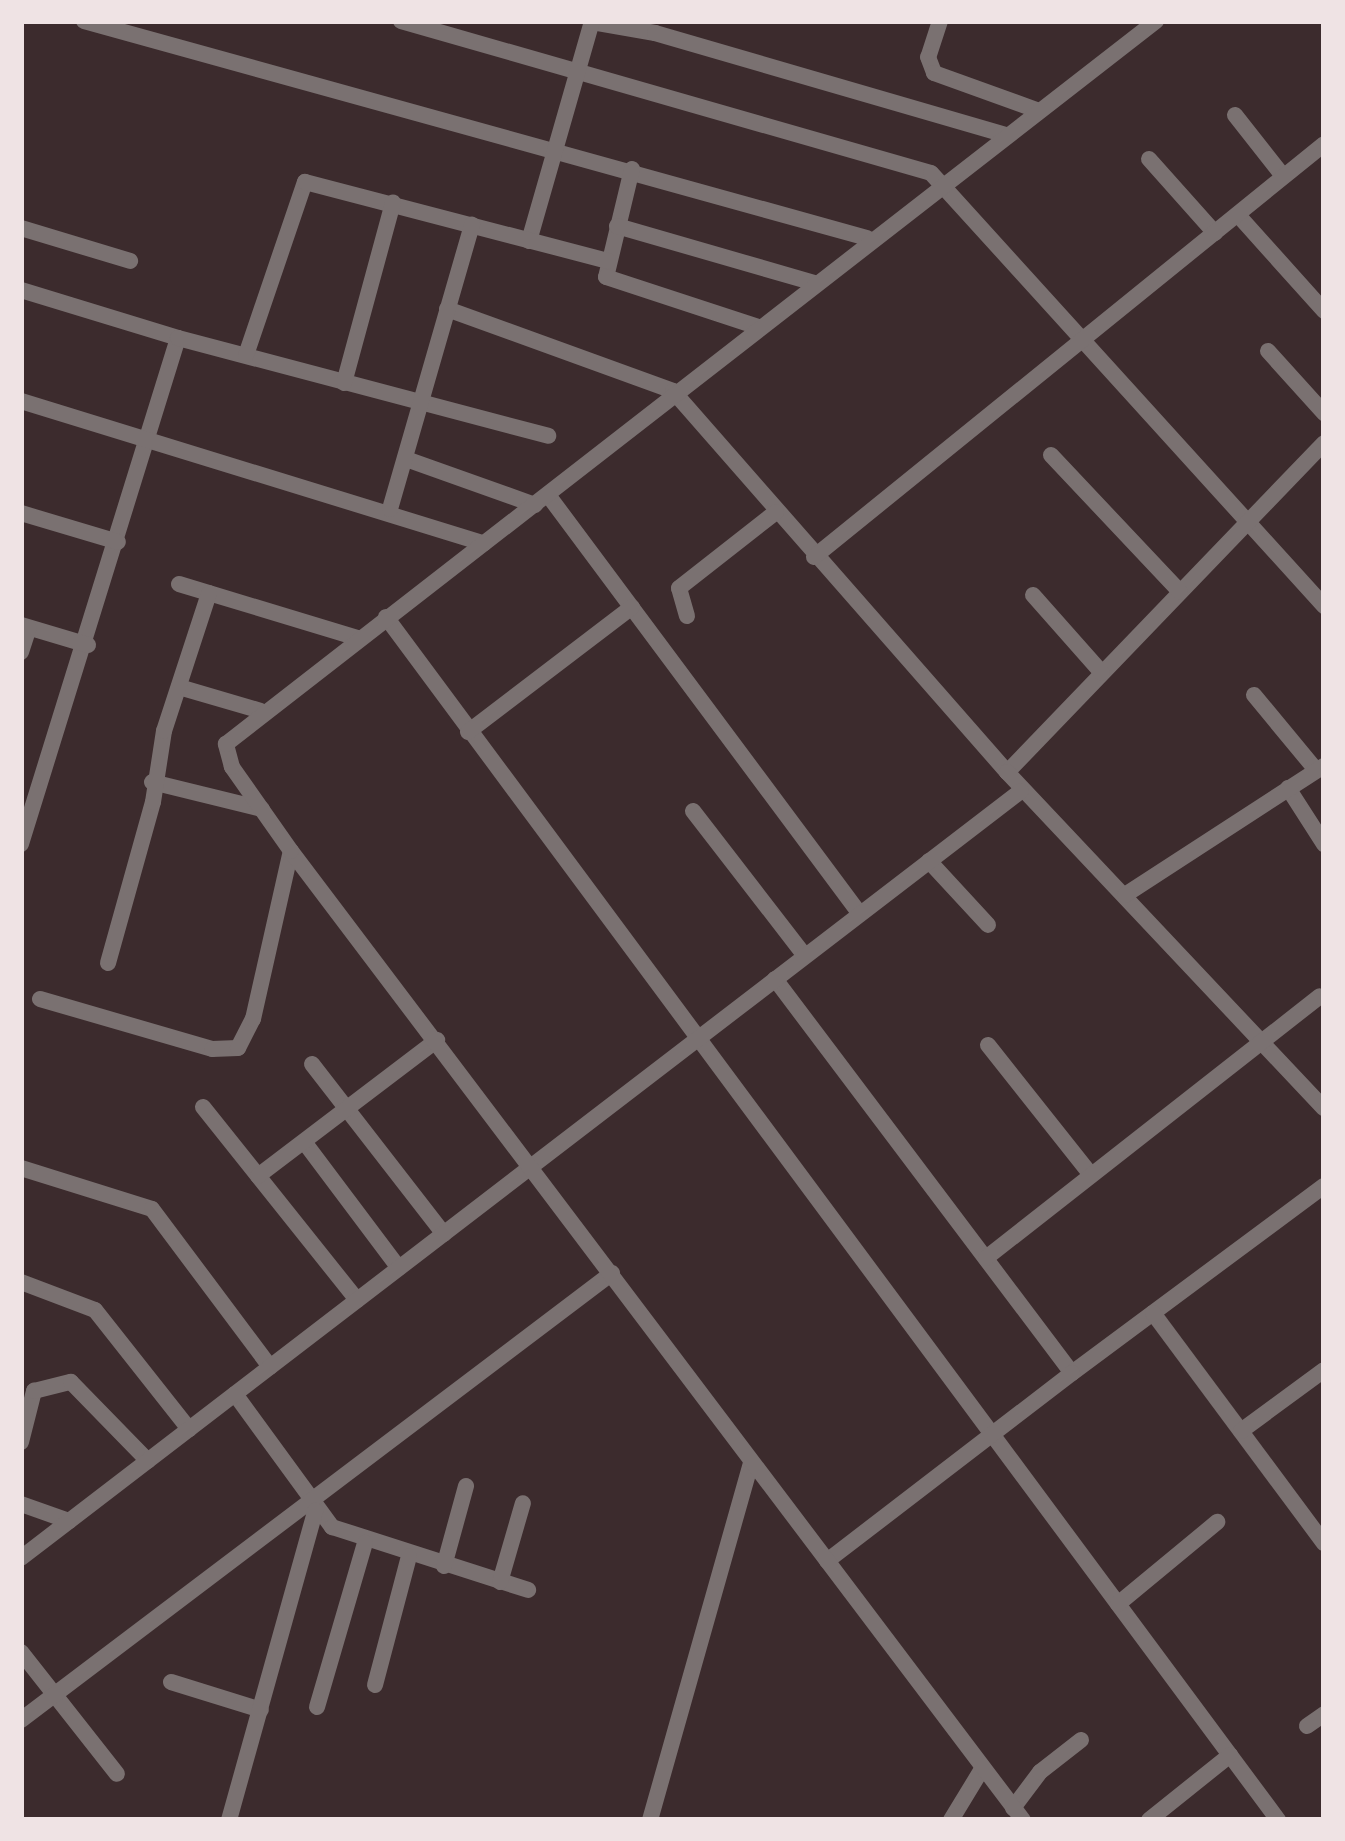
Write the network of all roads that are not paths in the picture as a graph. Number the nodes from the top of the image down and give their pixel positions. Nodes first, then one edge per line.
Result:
1 (84, 21) edge
2 (401, 21) edge
3 (940, 21) edge
4 (1156, 21) edge
5 (592, 22) edge
6 (578, 70) junction
7 (1037, 110) junction
8 (1235, 115) dead end
9 (1007, 134) junction
10 (1324, 144) edge
11 (556, 148) junction
12 (1149, 159) dead end
13 (632, 169) junction
14 (1283, 176) junction
15 (945, 184) junction
16 (393, 203) junction
17 (1238, 215) junction
18 (472, 225) junction
19 (617, 226) junction
20 (21, 228) edge
21 (1215, 233) junction
22 (868, 238) junction
23 (529, 241) junction
24 (130, 261) dead end
25 (608, 261) junction
26 (815, 283) junction
27 (21, 290) edge
28 (447, 309) junction
29 (1324, 311) edge
30 (758, 327) junction
31 (178, 338) junction
32 (1083, 343) junction
33 (1268, 351) dead end
34 (246, 355) junction
35 (344, 383) junction
36 (674, 391) junction
37 (21, 401) edge
38 (423, 404) junction
39 (1324, 413) edge
40 (548, 436) dead end
41 (150, 438) junction
42 (1324, 443) edge
43 (1051, 455) dead end
44 (406, 459) junction
45 (542, 500) junction
46 (390, 509) junction
47 (776, 512) junction
48 (21, 513) edge
49 (1248, 522) junction
50 (118, 542) junction
51 (484, 543) junction
52 (814, 557) junction
53 (179, 584) dead end
54 (1180, 592) junction
55 (209, 593) junction
56 (1033, 595) dead end
57 (1324, 606) edge
58 (632, 607) junction
59 (687, 616) dead end
60 (386, 617) junction
61 (25, 627) edge
62 (358, 638) junction
63 (88, 645) junction
64 (21, 652) edge
65 (1102, 673) junction
66 (178, 687) junction
67 (1254, 695) dead end
68 (261, 711) junction
69 (468, 732) junction
70 (1320, 768) edge
71 (1007, 772) junction
72 (152, 782) junction
73 (1288, 788) junction
74 (1021, 790) junction
75 (262, 809) junction
76 (693, 811) dead end
77 (21, 844) edge
78 (1324, 844) edge
79 (291, 850) junction
80 (929, 861) junction
81 (1125, 895) junction
82 (860, 914) junction
83 (988, 925) dead end
84 (805, 956) junction
85 (108, 963) dead end
86 (775, 979) junction
87 (1320, 996) dead end
88 (40, 999) dead end
89 (437, 1040) junction
90 (695, 1041) junction
91 (1266, 1042) junction
92 (988, 1045) dead end
93 (312, 1064) dead end
94 (203, 1107) dead end
95 (1324, 1108) edge
96 (346, 1112) junction
97 (305, 1143) junction
98 (532, 1166) junction
99 (21, 1168) edge
100 (1091, 1175) junction
101 (258, 1176) junction
102 (1324, 1186) edge
103 (444, 1234) junction
104 (986, 1258) junction
105 (399, 1268) junction
106 (612, 1273) junction
107 (21, 1282) edge
108 (357, 1300) junction
109 (1154, 1313) junction
110 (271, 1366) junction
111 (1324, 1370) edge
112 (1072, 1373) junction
113 (21, 1375) edge
114 (43, 1383) junction
115 (235, 1394) junction
116 (189, 1429) junction
117 (1241, 1431) junction
118 (990, 1436) junction
119 (21, 1442) edge
120 (148, 1461) junction
121 (751, 1463) junction
122 (466, 1486) dead end
123 (523, 1503) dead end
124 (21, 1504) edge
125 (312, 1507) junction
126 (69, 1521) junction
127 (1217, 1522) dead end
128 (1324, 1543) edge
129 (365, 1544) junction
130 (409, 1556) junction
131 (21, 1558) edge
132 (827, 1562) junction
133 (443, 1566) junction
134 (500, 1582) junction
135 (528, 1590) dead end
136 (1118, 1604) junction
137 (21, 1652) edge
138 (171, 1682) dead end
139 (375, 1685) dead end
140 (53, 1696) junction
141 (317, 1708) dead end
142 (261, 1710) junction
143 (1324, 1714) edge
144 (21, 1720) edge
145 (1307, 1726) dead end
146 (1081, 1740) dead end
147 (1229, 1755) junction
148 (982, 1769) junction
149 (117, 1774) dead end
150 (1018, 1814) edge
151 (229, 1820) edge
152 (650, 1820) edge
153 (951, 1820) edge
154 (1149, 1820) edge
155 (1278, 1820) edge

1 - 11 street
2 - 6 street
3 - 7 street
4 - 7 street
5 - 6 street
5 - 9 street
6 - 11 street
6 - 15 street
7 - 9 street
8 - 14 street
9 - 15 street
10 - 14 street
11 - 13 street
11 - 23 street
12 - 21 street
13 - 19 street
13 - 22 street
14 - 17 street
15 - 22 street
15 - 32 street
16 - 18 street
16 - 34 street
16 - 35 street
17 - 21 street
17 - 29 street
18 - 23 street
18 - 28 street
19 - 25 street
19 - 26 street
20 - 24 street
21 - 32 street
22 - 26 street
23 - 25 street
25 - 30 street
26 - 30 street
27 - 31 street
28 - 36 street
28 - 38 street
30 - 36 street
31 - 34 street
31 - 41 street
32 - 49 street
32 - 52 street
33 - 39 street
34 - 35 street
35 - 38 street
36 - 45 street
36 - 47 street
37 - 41 street
38 - 40 street
38 - 44 street
41 - 46 street
41 - 50 street
42 - 49 street
43 - 54 street
44 - 45 street
44 - 46 street
45 - 51 street
45 - 58 street
46 - 51 street
47 - 52 street
47 - 59 street
48 - 50 street
49 - 54 street
49 - 57 street
50 - 63 street
51 - 60 street
52 - 71 street
53 - 55 street
54 - 65 street
55 - 62 street
55 - 66 street
56 - 65 street
58 - 69 street
58 - 82 street
60 - 62 street
60 - 69 street
61 - 63 street
61 - 64 street
62 - 68 street
63 - 77 street
65 - 71 street
66 - 68 street
66 - 72 street
67 - 70 street
68 - 75 street
69 - 90 street
70 - 73 street
71 - 74 street
72 - 75 street
72 - 85 street
73 - 78 street
73 - 81 street
74 - 80 street
74 - 81 street
75 - 79 street
76 - 84 street
79 - 88 street
79 - 89 street
80 - 82 street
80 - 83 street
81 - 91 street
82 - 84 street
84 - 86 street
86 - 90 street
86 - 104 street
87 - 91 street
89 - 96 street
89 - 98 street
90 - 98 street
90 - 118 street
91 - 95 street
91 - 100 street
92 - 100 street
93 - 96 street
94 - 101 street
96 - 97 street
96 - 103 street
97 - 101 street
97 - 105 street
98 - 103 street
98 - 106 street
99 - 110 street
100 - 104 street
101 - 108 street
102 - 109 street
103 - 105 street
104 - 112 street
105 - 108 street
106 - 121 street
106 - 125 street
107 - 116 street
108 - 110 street
109 - 112 street
109 - 117 street
110 - 115 street
111 - 117 street
112 - 118 street
113 - 114 street
114 - 119 street
114 - 120 street
115 - 116 street
115 - 125 street
116 - 120 street
117 - 128 street
118 - 132 street
118 - 136 street
120 - 126 street
121 - 132 street
121 - 152 street
122 - 133 street
123 - 134 street
124 - 126 street
125 - 129 street
125 - 140 street
125 - 142 street
126 - 131 street
127 - 136 street
129 - 130 street
129 - 141 street
130 - 133 street
130 - 139 street
132 - 148 street
133 - 134 street
134 - 135 street
136 - 147 street
137 - 140 street
138 - 142 street
140 - 144 street
140 - 149 street
142 - 151 street
143 - 145 street
146 - 150 street
147 - 154 street
147 - 155 street
148 - 150 street
148 - 153 street

